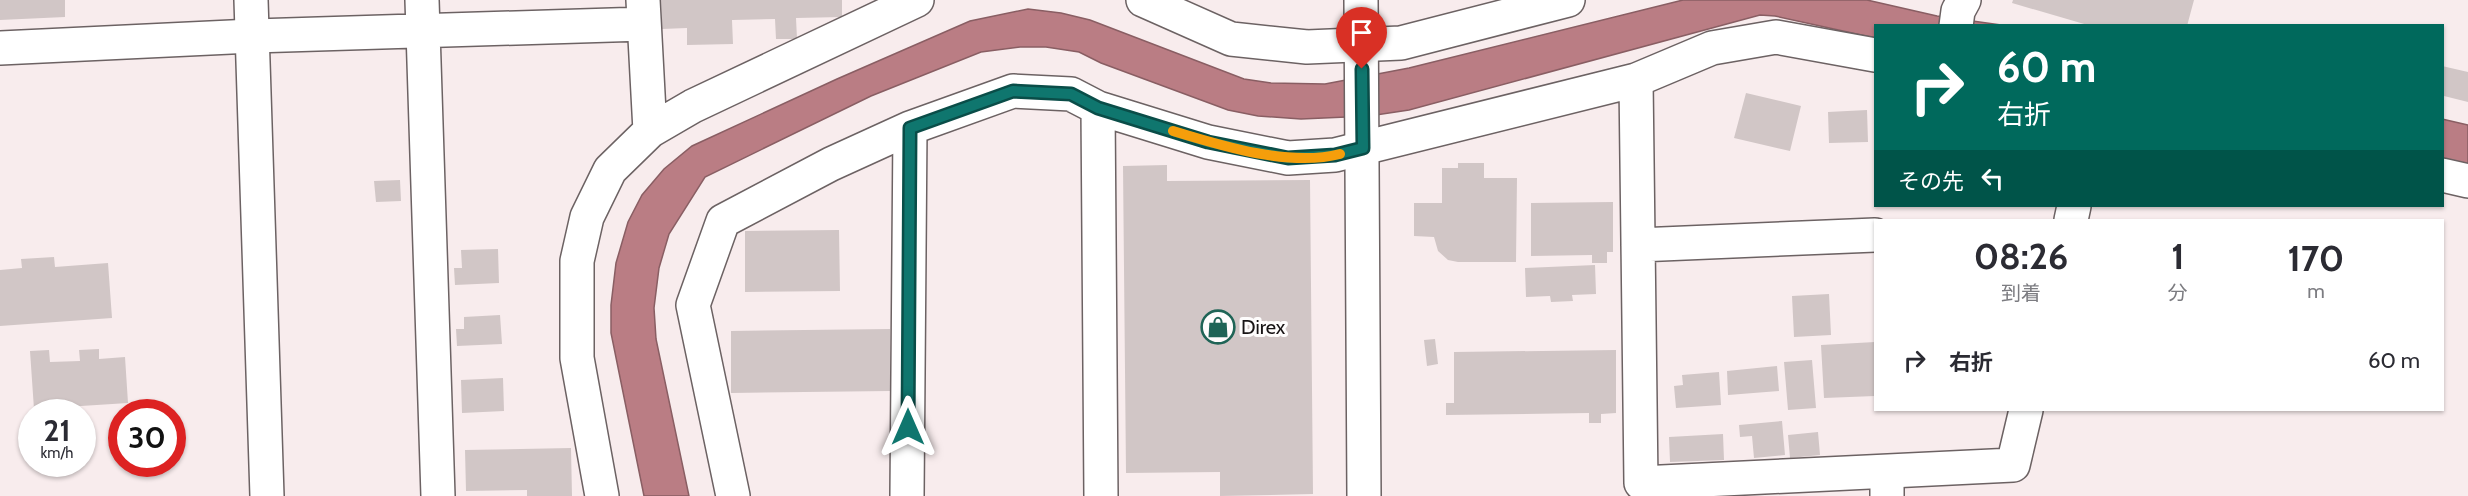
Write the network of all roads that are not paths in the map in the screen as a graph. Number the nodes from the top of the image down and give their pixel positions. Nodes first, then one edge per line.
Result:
1 (251, 0) edge
2 (917, 0) edge
3 (1143, 0) edge
4 (1361, 0) edge
5 (1568, 0) edge
6 (644, 12) edge
7 (861, 13) edge
8 (422, 16) edge
9 (252, 36) junction
10 (0, 48) edge
11 (1874, 55) edge
12 (1361, 56) junction
13 (1636, 81) junction
14 (1098, 108) junction
15 (910, 128) junction
16 (650, 131) junction
17 (1363, 141) junction
18 (2444, 176) edge
19 (2468, 181) edge
20 (1874, 235) edge
21 (1638, 244) junction
22 (2026, 411) edge
23 (1887, 484) edge
24 (267, 496) edge
25 (438, 496) edge
26 (602, 496) edge
27 (733, 496) edge
28 (907, 496) edge
29 (1101, 496) edge
30 (1364, 496) edge

1 - 9 street
2 - 7 street
3 - 12 street
4 - 12 street
5 - 12 street
6 - 8 street
6 - 16 street
7 - 16 street
8 - 9 street
8 - 25 street
9 - 10 street
9 - 24 street
11 - 13 street
12 - 17 street
13 - 17 street
13 - 21 street
14 - 15 street
14 - 17 street
14 - 29 street
15 - 27 street
15 - 28 street
16 - 26 street
17 - 30 street
18 - 19 street
20 - 21 street
21 - 23 street
22 - 23 street

